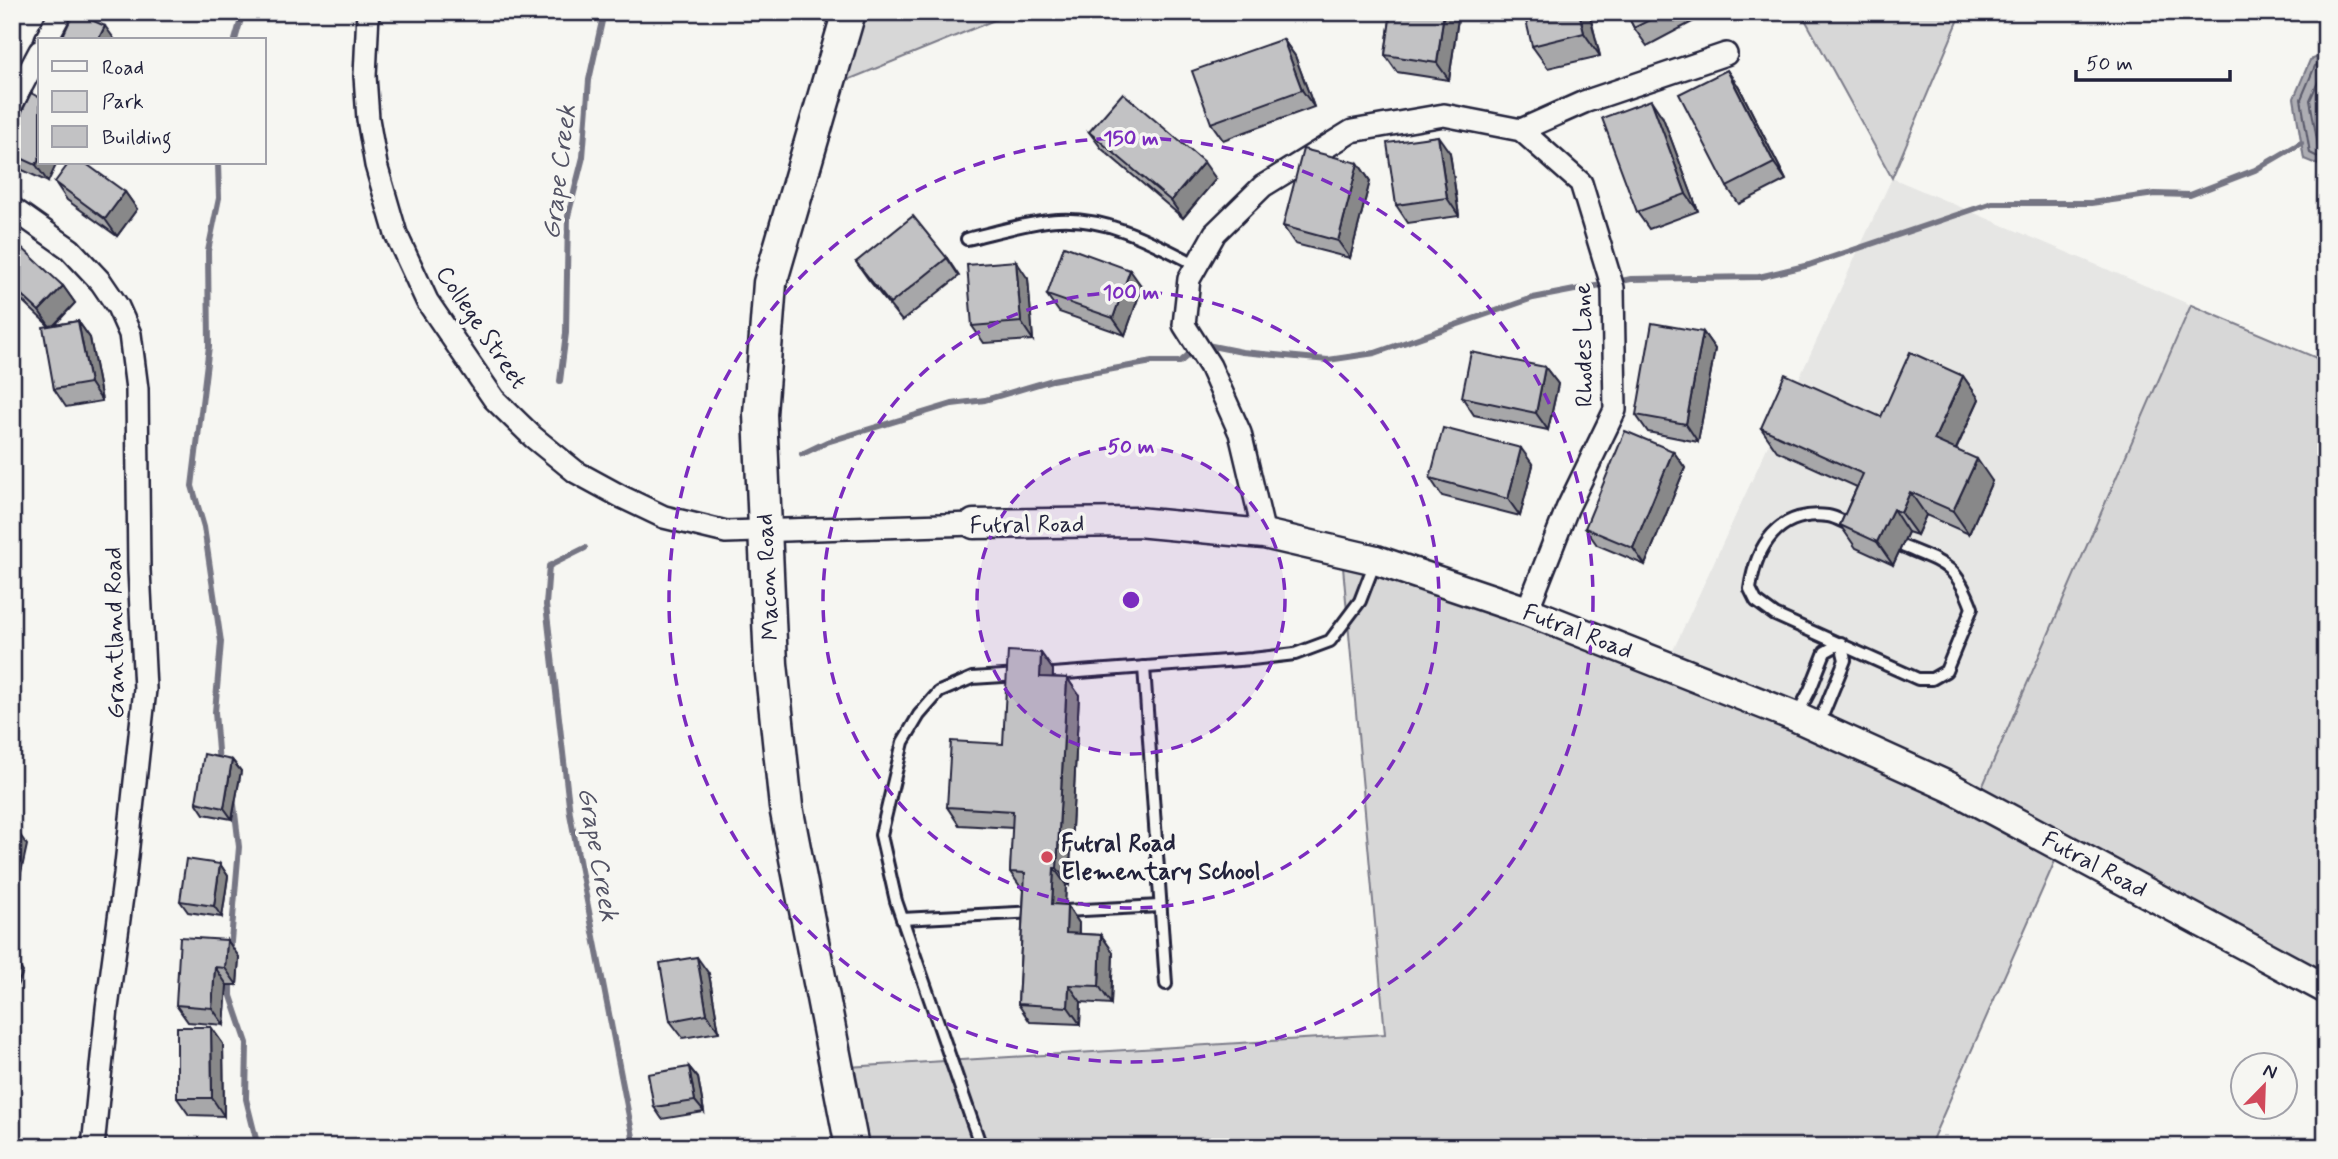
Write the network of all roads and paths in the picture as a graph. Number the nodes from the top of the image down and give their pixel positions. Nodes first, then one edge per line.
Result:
1 (61, 12) edge
2 (849, 12) edge
3 (367, 21) edge
4 (47, 38) edge
5 (1726, 54) dead end
6 (38, 55) edge
7 (12, 104) edge
8 (1521, 130) junction
9 (12, 208) edge
10 (967, 239) dead end
11 (1197, 265) junction
12 (974, 524) joint
13 (1864, 530) edge
14 (764, 532) junction
15 (1264, 534) junction
16 (1902, 545) dead end
17 (1376, 560) junction
18 (1527, 611) junction
19 (1841, 643) junction
20 (1144, 667) junction
21 (1053, 674) edge
22 (1020, 675) edge
23 (1807, 722) junction
24 (1160, 906) junction
25 (1065, 911) edge
26 (1036, 912) edge
27 (902, 919) junction
28 (1166, 984) dead end
29 (2326, 989) edge
30 (93, 1147) edge
31 (852, 1147) edge
32 (981, 1147) edge

1 - 4 street
2 - 14 main road, Macon Road
3 - 14 street, College Street
5 - 8 street
6 - 7 street
8 - 11 street
8 - 18 street, Rhodes Lane
9 - 30 street, Grantland Road
10 - 11 lane
11 - 15 street
12 - 14 street, Futral Road
12 - 15 street, Futral Road
13 - 19 lane
14 - 31 main road, Macon Road
15 - 17 street, Futral Road
16 - 19 lane
17 - 18 street, Futral Road
17 - 20 lane
18 - 23 street, Futral Road
19 - 23 lane
19 - 23 lane
20 - 21 lane
20 - 24 lane
22 - 27 lane
23 - 29 street, Futral Road
24 - 25 lane
24 - 28 lane
26 - 27 lane
27 - 32 lane

